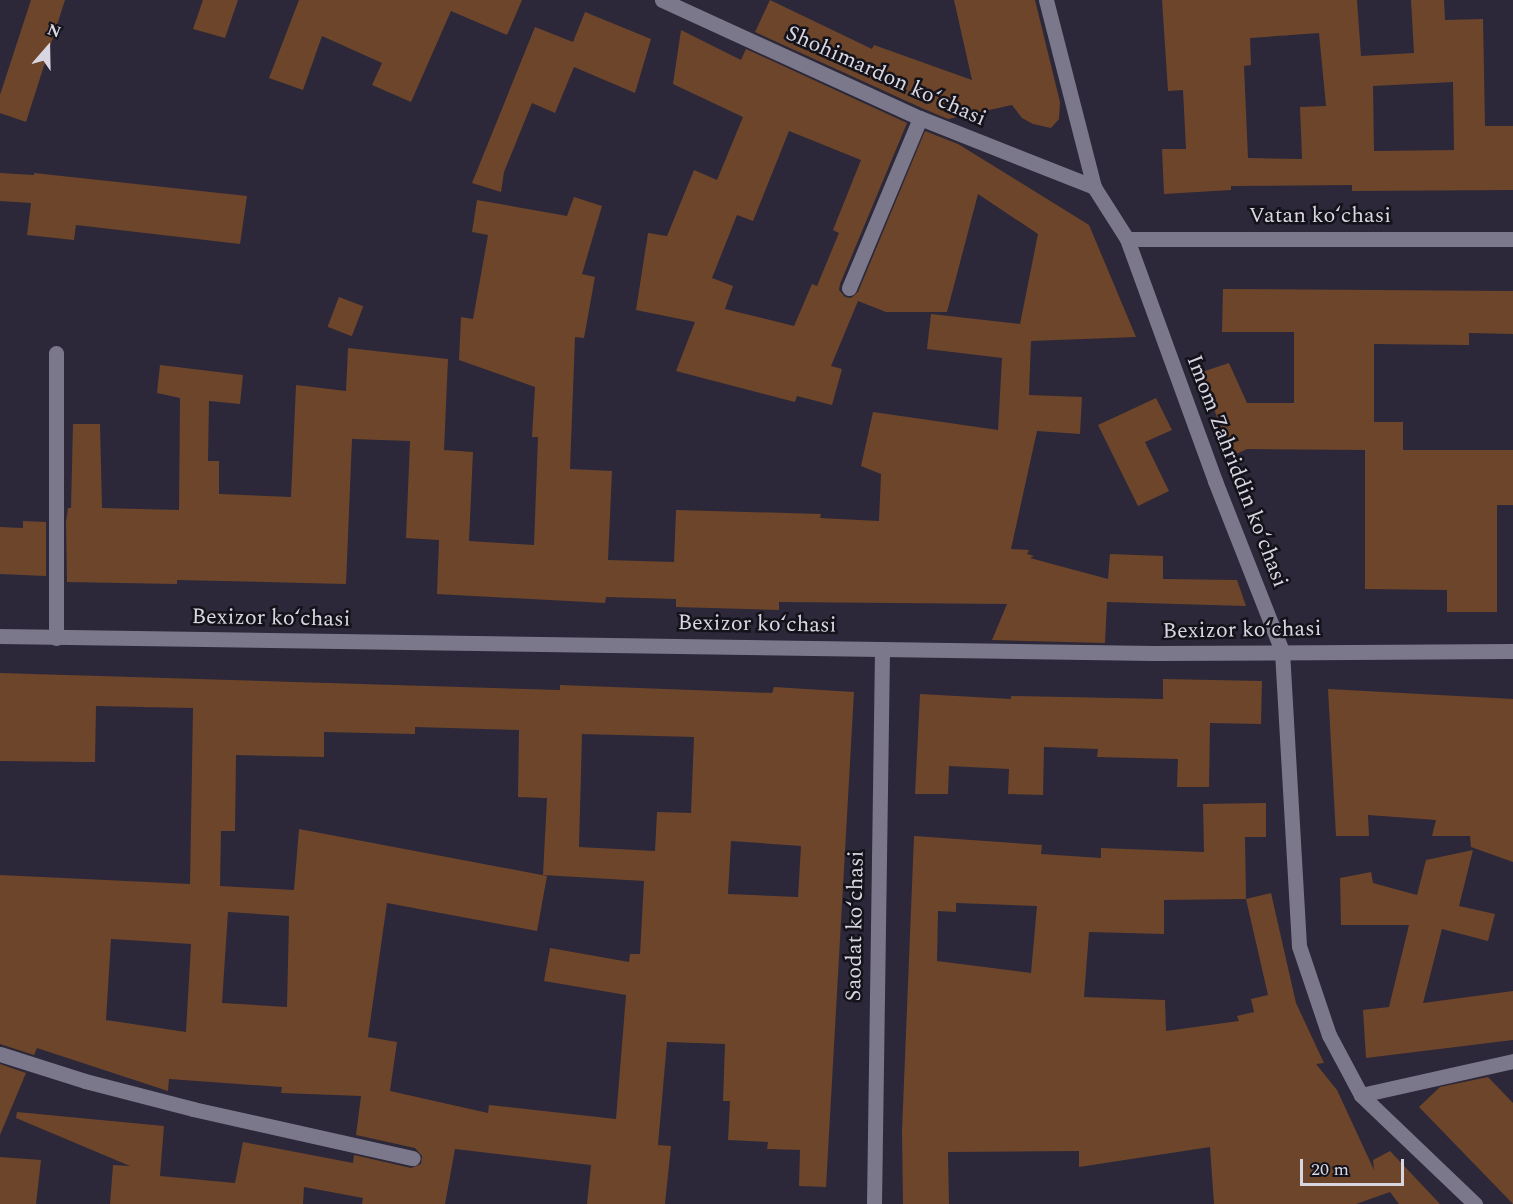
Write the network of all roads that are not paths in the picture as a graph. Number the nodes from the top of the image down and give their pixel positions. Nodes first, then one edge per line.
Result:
1 (662, 0) edge
2 (1046, 0) edge
3 (920, 118) junction
4 (1094, 187) junction
5 (1127, 239) junction
6 (1513, 239) edge
7 (849, 288) dead end
8 (56, 353) dead end
9 (0, 636) edge
10 (56, 638) junction
11 (882, 648) junction
12 (1282, 651) junction
13 (1513, 651) edge
14 (0, 1054) edge
15 (1513, 1060) edge
16 (1361, 1095) junction
17 (413, 1158) dead end
18 (874, 1204) edge
19 (1475, 1204) edge

1 - 3 street, Shohimardon koʻchasi
2 - 4 street, Imom Zahriddin koʻchasi
3 - 4 street, Shohimardon koʻchasi
3 - 7 street
4 - 5 street, Imom Zahriddin koʻchasi
5 - 6 street, Vatan koʻchasi
5 - 12 street, Imom Zahriddin koʻchasi
8 - 10 street
9 - 10 street, Bexizor koʻchasi
10 - 11 street, Bexizor koʻchasi
11 - 12 street, Bexizor koʻchasi
11 - 18 street, Saodat koʻchasi
12 - 13 street, Bexizor koʻchasi
12 - 16 street, Imom Zahriddin koʻchasi
14 - 17 street
15 - 16 street
16 - 19 street, Imom Zahriddin koʻchasi

